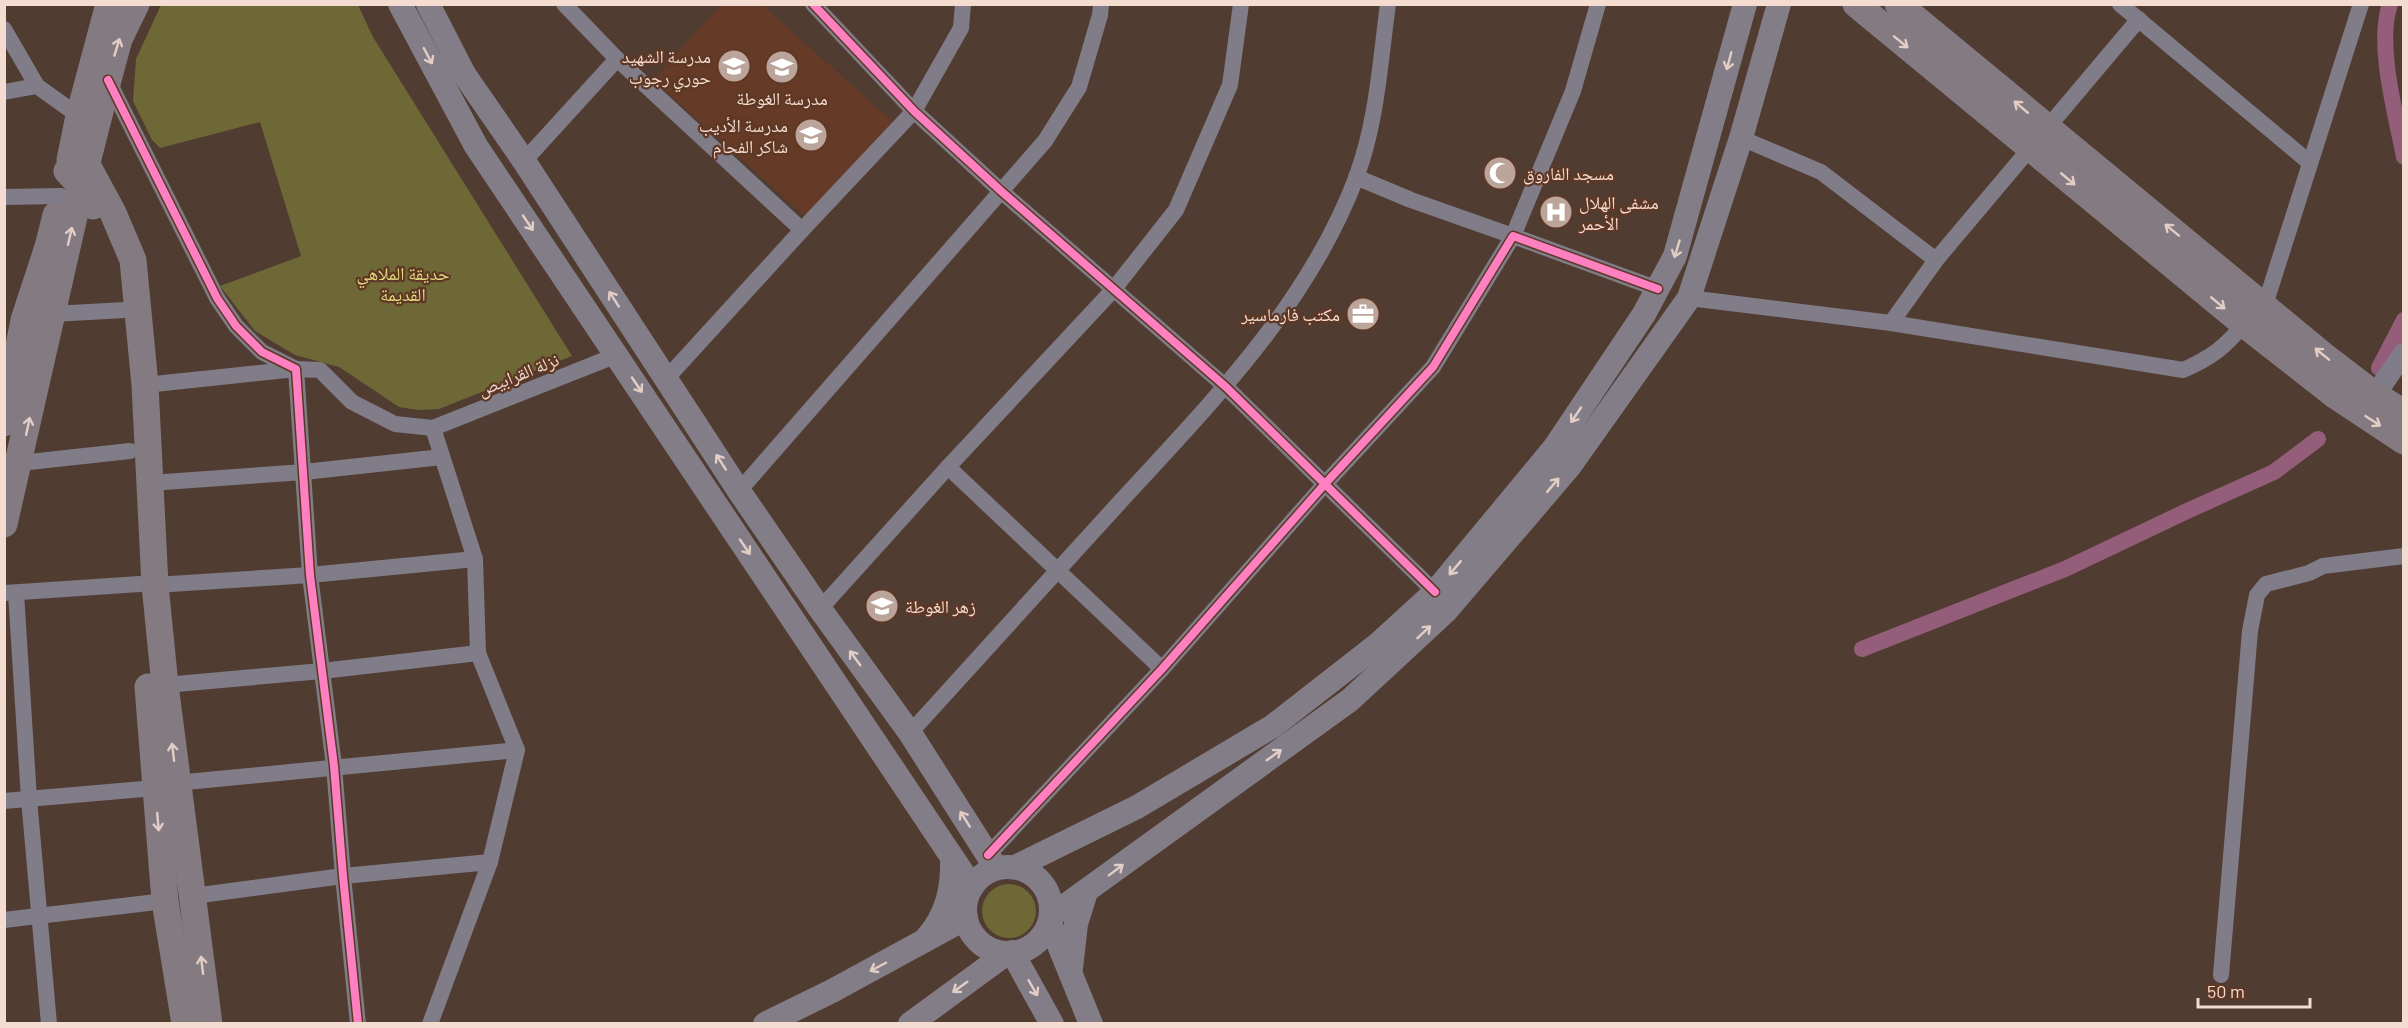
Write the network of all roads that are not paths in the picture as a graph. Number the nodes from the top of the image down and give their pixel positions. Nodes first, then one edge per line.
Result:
1 (109, 4) edge
2 (136, 4) edge
3 (400, 4) edge
4 (428, 4) edge
5 (564, 4) edge
6 (813, 4) edge
7 (963, 4) edge
8 (1101, 4) edge
9 (1241, 4) edge
10 (1388, 4) edge
11 (1598, 4) edge
12 (1745, 4) edge
13 (1779, 4) edge
14 (1856, 4) edge
15 (1898, 4) edge
16 (2120, 4) edge
17 (2361, 4) edge
18 (2139, 19) junction
19 (4, 29) edge
20 (617, 59) junction
21 (108, 80) junction
22 (37, 86) junction
23 (4, 92) edge
24 (914, 111) junction
25 (79, 116) junction
26 (1741, 138) junction
27 (2039, 138) junction
28 (524, 161) junction
29 (2310, 163) junction
30 (74, 173) junction
31 (1356, 177) junction
32 (1001, 191) junction
33 (4, 197) edge
34 (802, 230) junction
35 (1513, 236) junction
36 (1936, 260) junction
37 (1113, 290) junction
38 (1658, 290) junction
39 (1689, 298) junction
40 (2265, 305) junction
41 (125, 310) junction
42 (52, 314) junction
43 (14, 321) edge
44 (1891, 323) junction
45 (2244, 324) junction
46 (2403, 353) edge
47 (617, 355) junction
48 (296, 369) junction
49 (666, 379) junction
50 (145, 385) junction
51 (1226, 387) junction
52 (2375, 395) junction
53 (2403, 413) edge
54 (4, 423) edge
55 (433, 428) junction
56 (2403, 441) edge
57 (130, 451) junction
58 (442, 457) junction
59 (20, 464) junction
60 (948, 467) junction
61 (304, 472) junction
62 (150, 483) junction
63 (1324, 485) junction
64 (740, 491) junction
65 (4, 524) edge
66 (2403, 556) edge
67 (475, 559) junction
68 (1057, 570) junction
69 (310, 575) junction
70 (147, 584) junction
71 (1435, 592) junction
72 (10, 593) edge
73 (820, 609) junction
74 (478, 653) junction
75 (1162, 669) junction
76 (322, 671) junction
77 (165, 685) junction
78 (910, 733) junction
79 (517, 750) junction
80 (334, 766) junction
81 (166, 786) junction
82 (29, 799) junction
83 (4, 801) edge
84 (952, 858) junction
85 (489, 862) junction
86 (1000, 863) junction
87 (343, 876) junction
88 (972, 887) junction
89 (1086, 892) junction
90 (193, 896) junction
91 (165, 901) junction
92 (38, 915) junction
93 (966, 918) junction
94 (4, 920) edge
95 (1050, 920) junction
96 (920, 945) junction
97 (1009, 952) junction
98 (1071, 973) junction
99 (2221, 975) dead end
100 (48, 1023) edge
101 (185, 1023) edge
102 (209, 1023) edge
103 (358, 1023) edge
104 (430, 1023) edge
105 (765, 1023) edge
106 (910, 1023) edge
107 (1052, 1023) edge
108 (1091, 1023) edge

1 - 25 main road
21 -> 2 main road
3 -> 47 main road
4 - 28 main road
5 - 20 street
6 - 24 street
7 - 24 street
8 - 32 street
9 - 37 street
10 - 31 street
11 - 35 street
12 -> 38 main road
13 - 26 main road
14 -> 27 main road
27 -> 15 main road
16 - 18 street
17 - 29 street
18 - 27 street
18 - 29 street
19 - 22 street
20 - 28 street
20 - 34 street
21 - 30 main road
21 - 48 street
22 - 23 street
22 - 25 street
24 - 32 street
24 - 34 street
25 - 30 main road
26 - 36 street
26 - 39 main road
27 - 36 street
40 -> 27 main road
27 -> 45 main road
49 -> 28 main road
29 - 40 street
30 - 33 street
30 - 41 main road
42 -> 30 main road
30 - 43 main road
30 - 50 main road
31 - 35 street
31 - 51 street
32 - 37 street
32 - 64 street
34 - 49 street
35 - 38 street
35 - 63 street
36 - 44 street
37 - 51 street
37 - 60 street
38 -> 71 main road
39 - 44 street
89 -> 39 main road
52 -> 40 main road
41 - 42 street
41 - 57 main road
59 -> 42 main road
43 - 54 main road
44 - 45 street
45 -> 56 main road
46 - 52 street
47 - 55 street, نزلة القرابيص
47 -> 84 main road
48 - 50 street
48 - 55 street
48 - 61 street
64 -> 49 main road
50 - 62 main road
51 - 63 street
51 - 68 street
52 - 53 main road
55 - 58 street
57 - 59 street
57 - 70 main road
58 - 61 street
58 - 67 street
59 - 65 main road
60 - 68 street
60 - 73 street
61 - 62 street
61 - 69 street
62 - 70 main road
63 - 71 street
63 - 75 street
64 - 73 main road
66 - 99 street
67 - 69 street
67 - 74 street
68 - 75 street
68 - 78 street
69 - 70 street
69 - 76 street
70 - 72 street
70 - 77 main road
70 - 81 main road
71 - 86 main road
72 - 82 street
78 -> 73 main road
74 - 76 street
74 - 79 street
75 - 86 street
76 - 77 street
76 - 80 street
81 -> 77 main road
86 -> 78 main road
79 - 80 street
79 - 85 street
80 - 81 street
80 - 87 street
81 - 82 street
81 - 90 main road
81 -> 91 main road
82 - 83 street
82 - 92 street
84 - 88 main road
84 - 96 main road
85 - 87 street
85 - 104 street
86 - 88 main road
86 - 95 main road
87 - 90 street
87 - 103 street
88 - 93 main road
89 - 95 main road
89 - 98 main road
102 -> 90 main road
91 - 92 street
91 - 101 main road
92 - 94 street
92 - 100 street
93 - 96 main road
93 - 97 main road
95 - 97 main road
95 - 98 main road
96 -> 105 main road
97 -> 106 main road
97 -> 107 main road
98 - 108 main road

